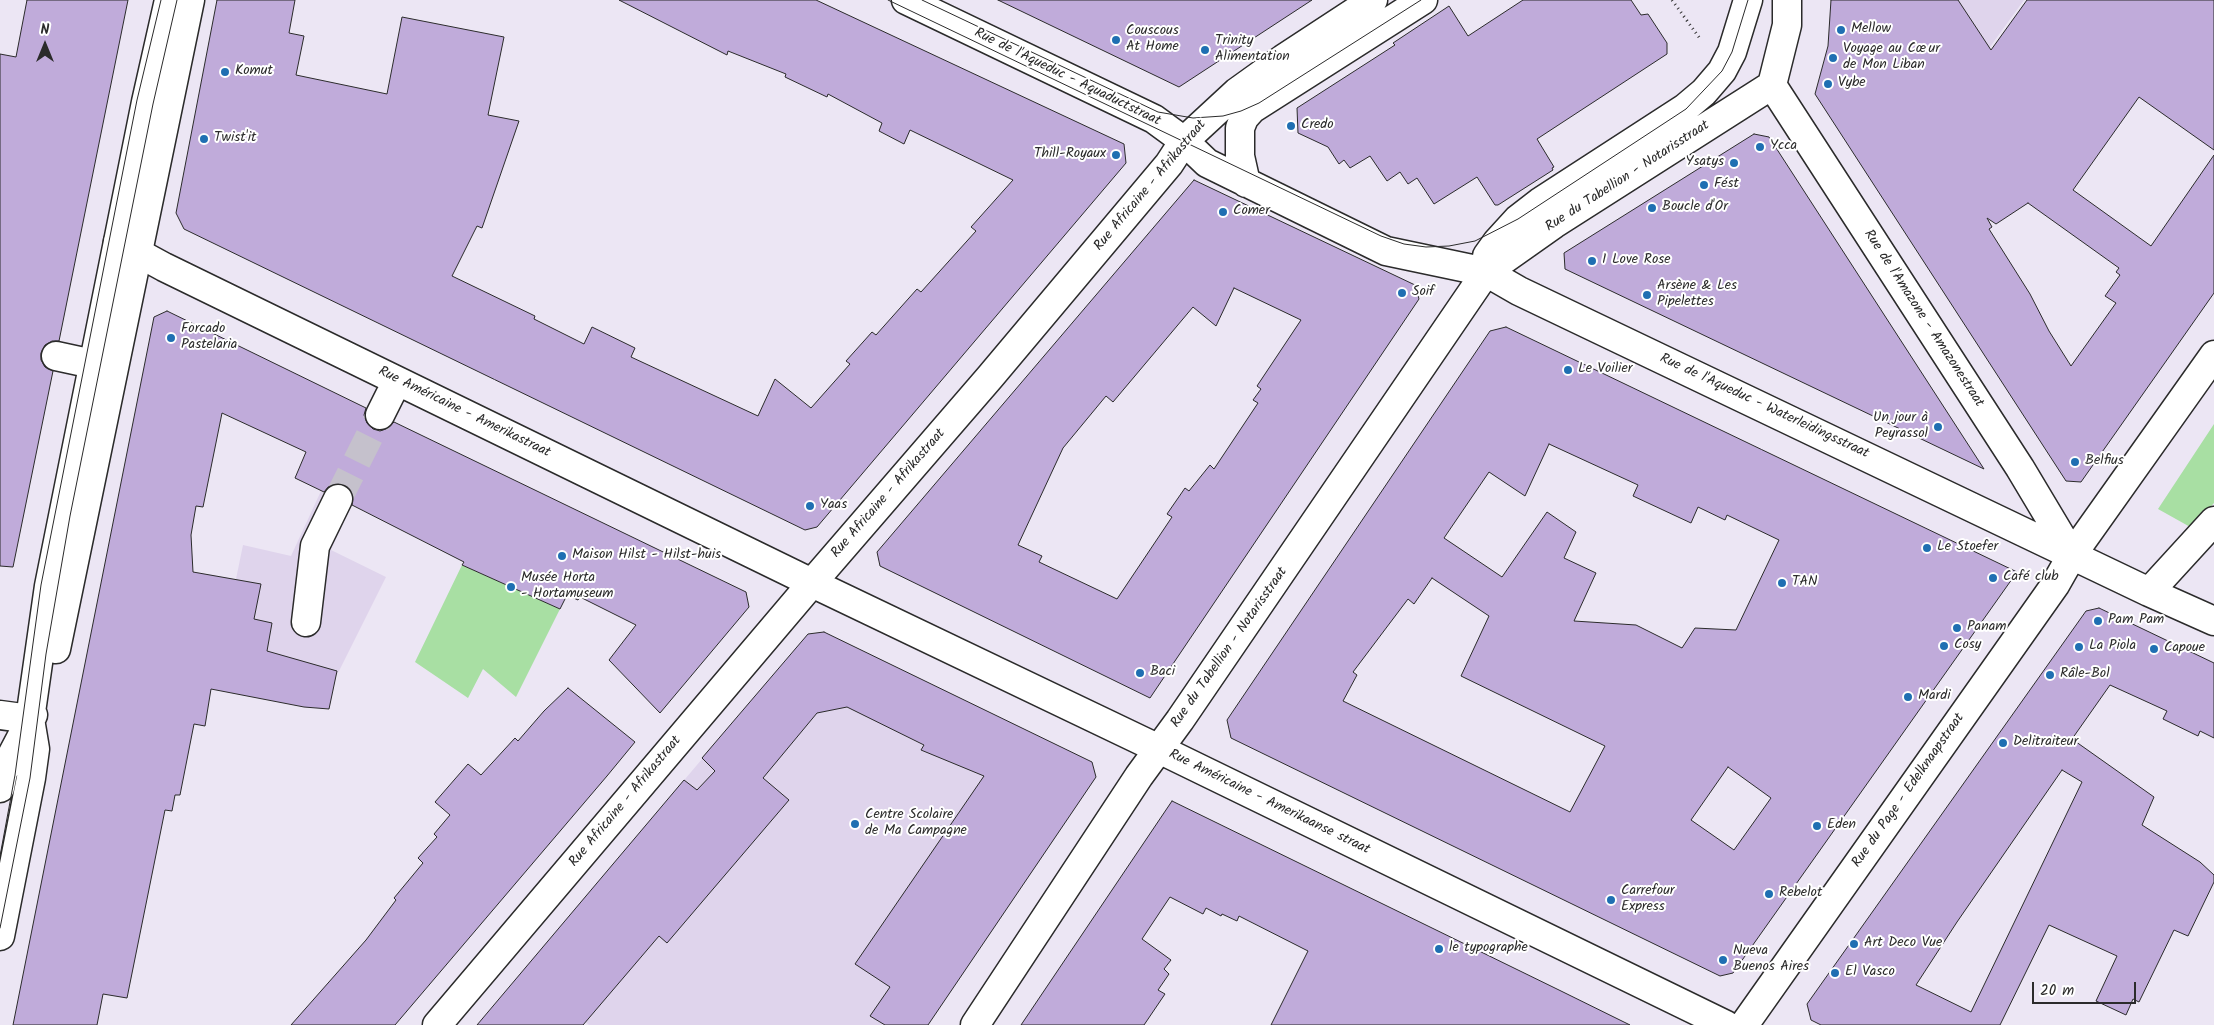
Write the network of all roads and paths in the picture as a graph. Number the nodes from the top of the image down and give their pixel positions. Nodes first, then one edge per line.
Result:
1 (169, 0) edge
2 (190, 0) edge
3 (906, 0) edge
4 (1373, 0) edge
5 (1423, 0) edge
6 (1748, 0) edge
7 (1787, 0) edge
8 (1772, 85) junction
9 (1184, 141) junction
10 (1246, 183) junction
11 (1308, 213) joint
12 (128, 248) junction
13 (1486, 272) junction
14 (2214, 355) edge
15 (56, 356) dead end
16 (93, 364) junction
17 (397, 381) junction
18 (380, 415) tunnel mouth
19 (338, 499) tunnel mouth
20 (2214, 521) edge
21 (2072, 555) junction
22 (812, 583) junction
23 (2149, 592) junction
24 (2214, 620) edge
25 (306, 622) dead end
26 (0, 715) edge
27 (30, 719) junction
28 (1159, 749) junction
29 (0, 788) edge
30 (0, 936) edge
31 (437, 1025) edge
32 (975, 1025) edge
33 (1726, 1025) edge
34 (1744, 1025) edge

1 - 12 street
2 - 12 street
3 - 9 street, Rue de l'Aqueduc - Aquaductstraat
4 - 9 street, Rue Africaine - Afrikastraat
5 - 10 street
6 - 13 street, Rue du Tabellion - Notarisstraat
7 - 8 street
8 - 13 street, Rue du Tabellion - Notarisstraat
8 - 21 street, Rue de l'Amazone - Amazonestraat
9 - 10 street, Rue de l'Aqueduc - Aquaductstraat
9 - 22 street, Rue Africaine - Afrikastraat
10 - 11 street, Rue de l'Aqueduc - Aquaductstraat
11 - 13 street, Rue de l'Aqueduc - Waterleidingsstraat
12 - 16 street
12 - 17 street, Rue Américaine - Amerikastraat
12 - 27 street
13 - 21 street, Rue de l'Aqueduc - Waterleidingsstraat
13 - 28 street, Rue du Tabellion - Notarisstraat
14 - 21 street, Rue du Page - Edelknaapstraat
15 - 16 street
16 - 27 street
17 - 18 street
17 - 22 street, Rue Américaine - Amerikastraat
19 - 25 street
20 - 23 street
21 - 23 street, Rue de l'Aqueduc - Waterleidingsstraat
21 - 34 street, Rue du Page - Edelknaapstraat
22 - 28 street, Rue Américaine - Amerikaanse straat
22 - 31 street, Rue Africaine - Afrikastraat
23 - 24 street, Rue de l'Aqueduc - Waterleidingsstraat
26 - 27 street
27 - 29 street
27 - 30 street
28 - 32 street, Rue du Tabellion - Notarisstraat
28 - 33 street, Rue Américaine - Amerikaanse straat

